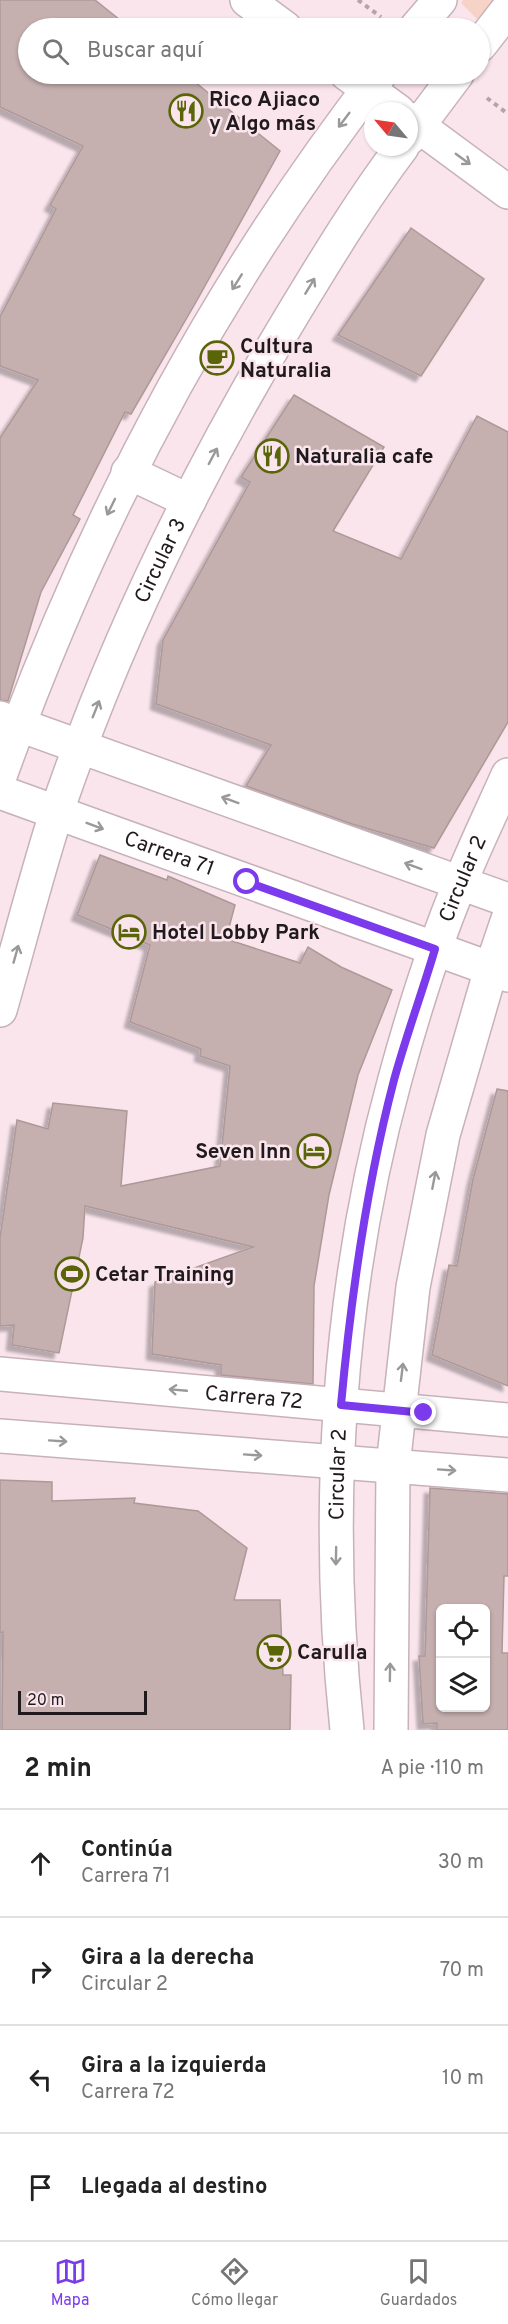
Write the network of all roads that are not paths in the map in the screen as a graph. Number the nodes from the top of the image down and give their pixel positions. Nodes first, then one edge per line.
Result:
1 (247, 0) edge
2 (440, 0) edge
3 (508, 9) edge
4 (271, 18) edge
5 (425, 18) edge
6 (490, 32) edge
7 (362, 84) edge
8 (369, 84) edge
9 (448, 84) edge
10 (385, 102) edge
11 (418, 116) edge
12 (418, 135) edge
13 (390, 156) edge
14 (508, 192) edge
15 (128, 471) junction
16 (189, 501) junction
17 (9, 721) edge
18 (80, 747) junction
19 (508, 775) edge
20 (0, 776) edge
21 (0, 792) edge
22 (57, 813) junction
23 (460, 883) junction
24 (508, 900) edge
25 (508, 919) edge
26 (435, 949) junction
27 (500, 972) edge
28 (0, 1010) edge
29 (0, 1374) edge
30 (341, 1405) junction
31 (398, 1410) junction
32 (508, 1420) edge
33 (0, 1436) edge
34 (338, 1462) junction
35 (393, 1466) junction
36 (508, 1475) edge
37 (347, 1730) edge
38 (391, 1730) edge

1 - 4 street
2 - 5 street
3 - 6 street
7 -> 15 street
8 - 10 street
9 - 11 street, Circular 3
12 -> 14 street
16 -> 13 street, Circular 3
15 - 16 street
15 -> 17 street
18 -> 16 street, Circular 3
17 - 18 street
17 - 20 street
18 - 22 street, Circular 3
23 -> 18 street
19 - 23 street, Circular 2
21 - 22 street, Carrera 71
22 -> 26 street, Carrera 71
28 -> 22 street, Circular 3
23 - 24 street
23 - 26 street, Circular 2
25 - 27 street
26 - 27 street, Carrera 71
26 - 30 street, Circular 2
31 -> 27 street
30 -> 29 street, Carrera 72
30 - 31 street, Carrera 72
30 - 34 street, Circular 2
31 - 32 street, Carrera 72
31 - 35 street
33 -> 34 street
34 - 35 street
34 -> 37 street, Circular 2
35 -> 36 street
38 -> 35 street

